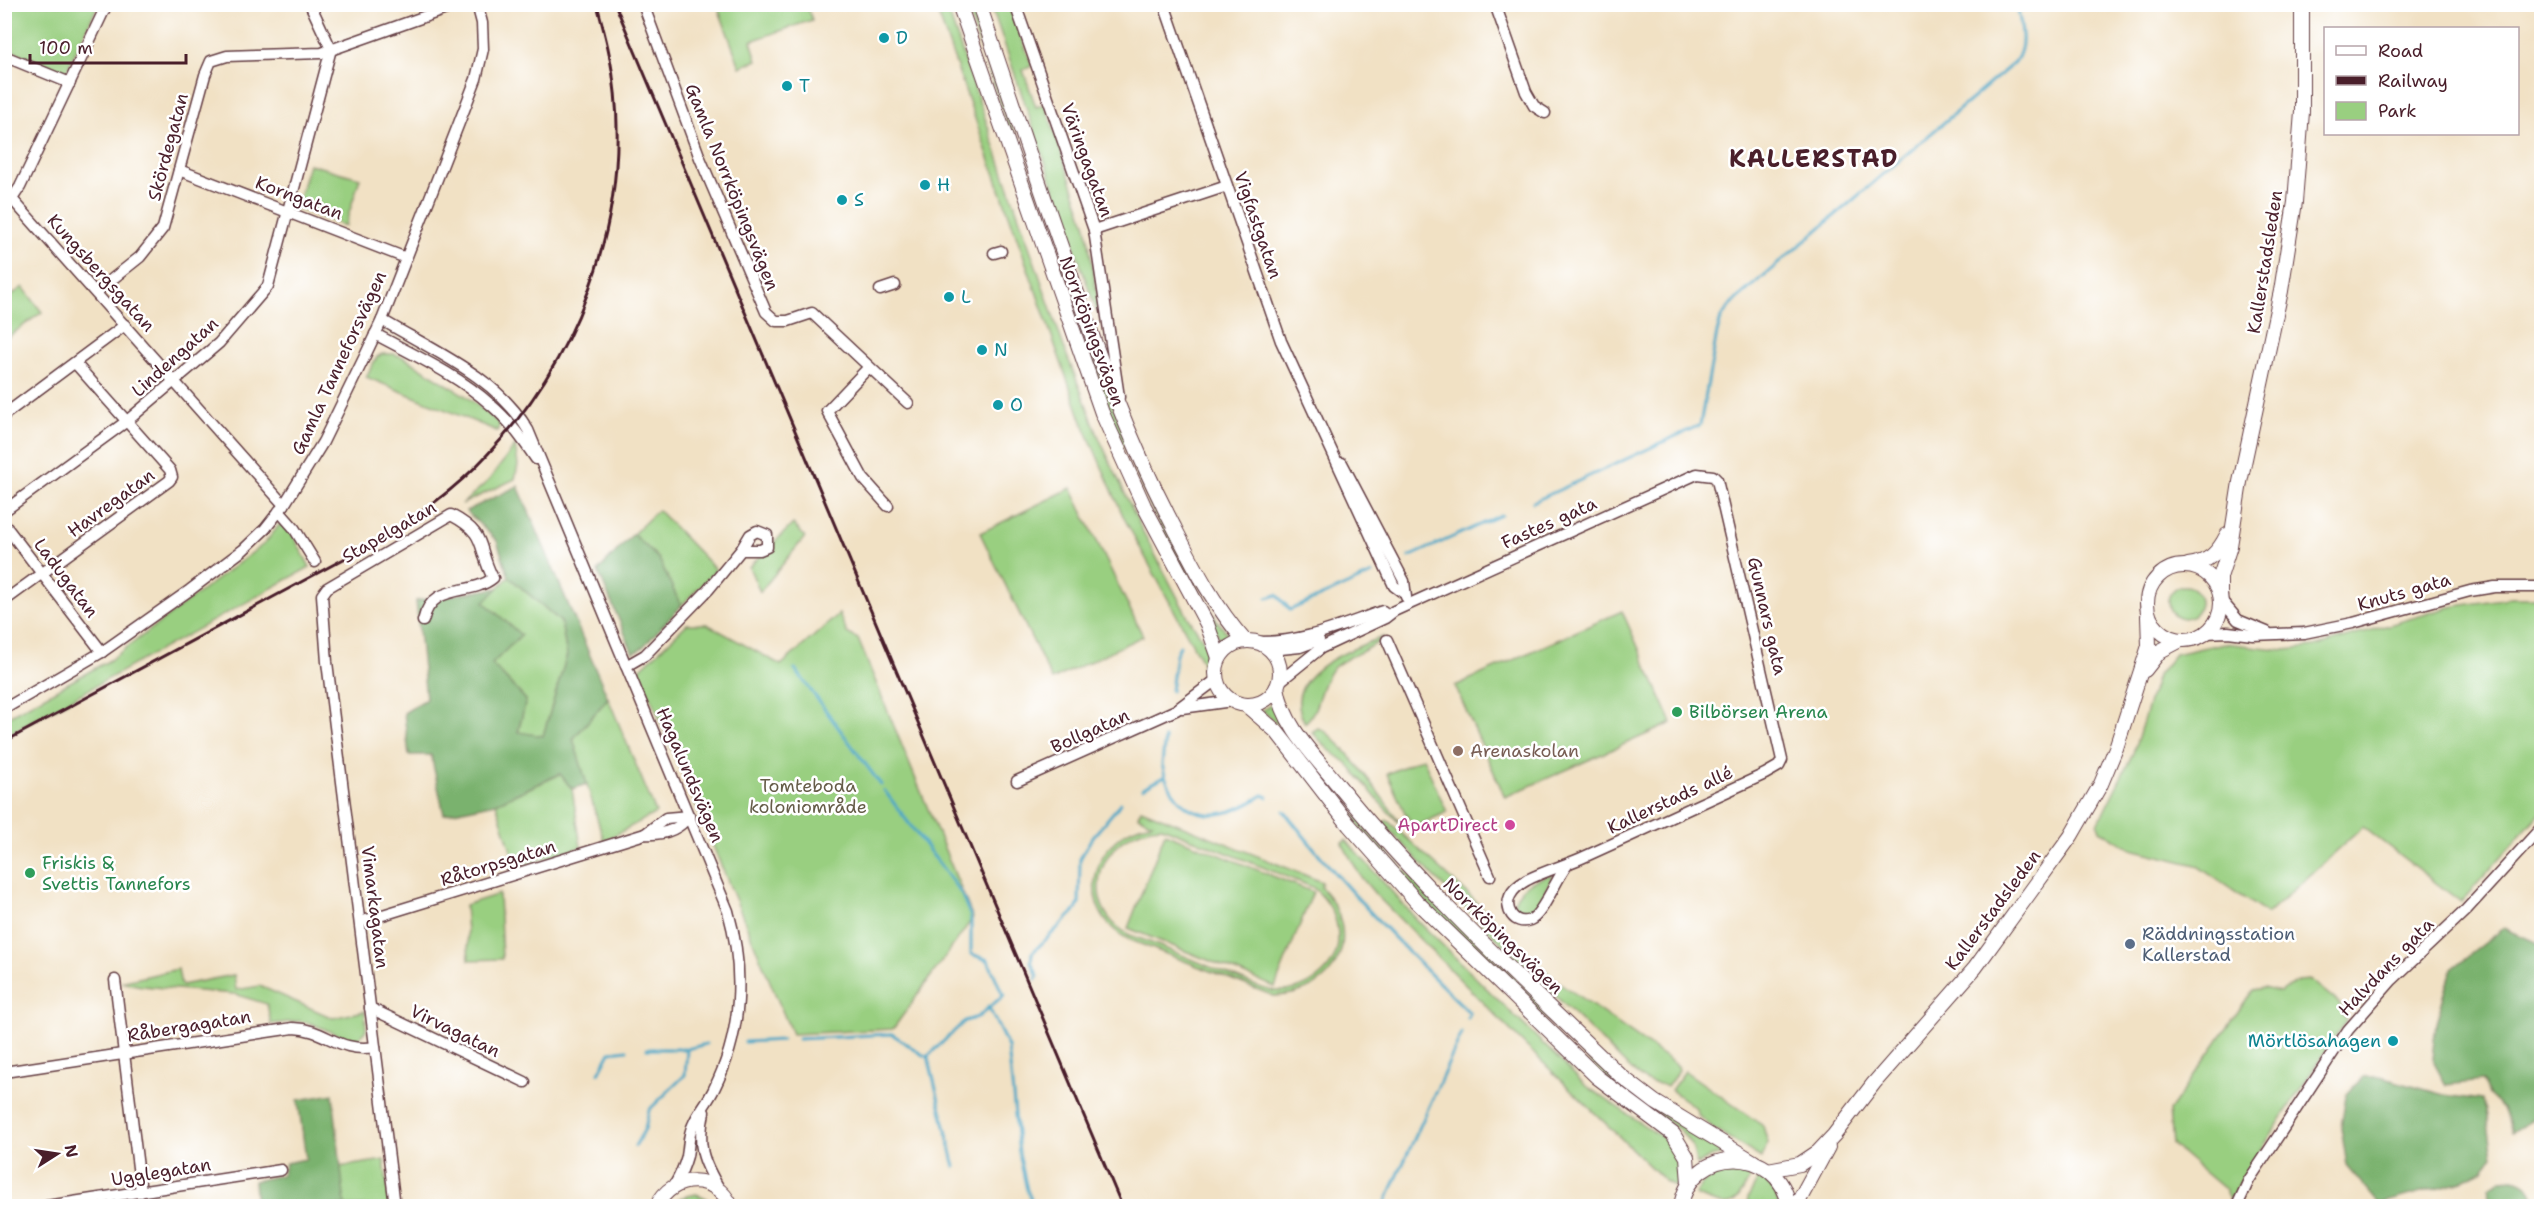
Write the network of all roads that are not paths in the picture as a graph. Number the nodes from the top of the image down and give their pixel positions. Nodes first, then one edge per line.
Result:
1 (107, 4) edge
2 (310, 4) edge
3 (460, 4) edge
4 (477, 4) edge
5 (642, 4) edge
6 (959, 4) edge
7 (979, 4) edge
8 (1015, 4) edge
9 (1164, 4) edge
10 (1496, 4) edge
11 (2302, 4) edge
12 (331, 49) junction
13 (4, 56) edge
14 (70, 83) junction
15 (1545, 113) dead end
16 (179, 170) junction
17 (1227, 186) junction
18 (8, 201) edge
19 (288, 212) junction
20 (1094, 230) junction
21 (406, 258) junction
22 (895, 285) dead end
23 (880, 290) dead end
24 (96, 292) junction
25 (382, 320) junction
26 (125, 325) junction
27 (375, 334) junction
28 (75, 363) junction
29 (869, 367) junction
30 (175, 381) junction
31 (908, 403) dead end
32 (4, 415) edge
33 (1122, 415) junction
34 (127, 421) junction
35 (543, 469) junction
36 (1717, 480) joint
37 (888, 506) dead end
38 (282, 508) junction
39 (4, 512) edge
40 (2233, 522) junction
41 (4, 524) edge
42 (741, 550) dead end
43 (315, 562) dead end
44 (2187, 565) junction
45 (42, 574) junction
46 (2541, 587) edge
47 (2221, 597) junction
48 (1407, 599) junction
49 (4, 601) edge
50 (322, 611) joint
51 (1394, 611) junction
52 (2148, 616) junction
53 (423, 621) dead end
54 (1357, 622) junction
55 (2206, 633) junction
56 (2276, 634) junction
57 (1387, 640) dead end
58 (2181, 640) junction
59 (1251, 641) junction
60 (1270, 650) junction
61 (102, 652) junction
62 (1219, 658) junction
63 (626, 666) junction
64 (1216, 680) junction
65 (2137, 681) junction
66 (1278, 685) junction
67 (1232, 701) junction
68 (1246, 705) junction
69 (4, 709) edge
70 (1176, 710) junction
71 (1782, 760) joint
72 (1017, 782) dead end
73 (689, 816) junction
74 (2541, 827) edge
75 (1568, 864) junction
76 (1490, 876) dead end
77 (360, 922) junction
78 (115, 980) dead end
79 (370, 1008) junction
80 (375, 1047) junction
81 (124, 1054) junction
82 (4, 1072) edge
83 (525, 1082) dead end
84 (706, 1103) junction
85 (1834, 1134) junction
86 (1754, 1162) junction
87 (281, 1170) dead end
88 (1768, 1170) junction
89 (1689, 1183) junction
90 (674, 1186) junction
91 (141, 1192) junction
92 (729, 1201) edge
93 (659, 1202) edge
94 (1680, 1203) edge
95 (47, 1206) edge
96 (395, 1206) edge
97 (647, 1206) edge
98 (1789, 1206) edge
99 (1796, 1206) edge
100 (2237, 1206) edge

1 - 14 street
2 - 12 street
3 - 12 street, Skördegatan
4 - 21 street, Gamla Tanneforsvägen
5 - 29 street, Gamla Norrköpingsvägen
6 - 62 main road, Norrköpingsvägen
7 - 33 main road, Norrköpingsvägen
8 - 20 street, Väringagatan
9 - 17 street, Vigfastgatan
10 - 15 street
11 - 40 main road, Kallerstadsleden
12 - 16 street, Skördegatan
12 - 19 street, Lindengatan
13 - 14 street
14 - 18 street
16 - 19 street, Korngatan
16 - 24 street, Skördegatan
17 - 20 street, Väringagatan
17 - 48 street, Vigfastgatan
18 - 24 street, Kungsbergsgatan
19 - 21 street, Korngatan
19 - 30 street, Lindengatan
20 - 33 street
21 - 25 street, Gamla Tanneforsvägen
22 - 23 street
24 - 26 street, Kungsbergsgatan
25 - 27 street, Gamla Tanneforsvägen
25 - 35 street, Hagalundsvägen
26 - 28 street
26 - 30 street, Kungsbergsgatan
27 - 35 street, Hagalundsvägen
27 - 38 street, Gamla Tanneforsvägen
28 - 32 street
28 - 34 street, Havregatan
29 - 31 street, Gamla Norrköpingsvägen
29 - 37 street
30 - 34 street, Lindengatan
30 - 38 street, Kungsbergsgatan
33 - 59 main road, Norrköpingsvägen
34 - 39 street, Lindengatan
34 - 45 street, Havregatan
35 - 63 street, Hagalundsvägen
36 - 48 street, Fastes gata
36 - 71 street, Gunnars gata
38 - 43 street
38 - 61 street, Gamla Tanneforsvägen
40 - 44 main road, Kallerstadsleden
40 - 47 main road, Kallerstadsleden
41 - 45 street, Ladugatan
42 - 63 street
44 - 47 main road
44 - 52 main road
45 - 49 street, Havregatan
45 - 61 street, Ladugatan
46 - 56 street, Knuts gata
47 - 55 main road
47 - 56 street, Knuts gata
48 - 51 street, Fastes gata
50 - 53 street, Stapelgatan
50 - 77 street, Vimarkagatan
51 - 54 street, Fastes gata
51 - 66 street, Fastes gata
52 - 58 main road
52 - 65 main road, Kallerstadsleden
54 - 59 street, Fastes gata
54 - 60 street, Fastes gata
55 - 56 street, Knuts gata
55 - 58 main road
57 - 76 street
58 - 65 main road, Kallerstadsleden
59 - 60 main road
59 - 62 main road
60 - 66 main road
61 - 69 street, Gamla Tanneforsvägen
62 - 64 main road
63 - 73 street, Hagalundsvägen
64 - 67 main road
64 - 70 street, Bollgatan
65 - 85 main road, Kallerstadsleden
66 - 68 main road
66 - 86 main road, Norrköpingsvägen
67 - 68 main road
67 - 70 street, Bollgatan
68 - 89 main road, Norrköpingsvägen
70 - 72 street, Bollgatan
71 - 75 street, Kallerstads allé
73 - 77 street, Råtorpsgatan
73 - 84 street, Hagalundsvägen
74 - 100 street, Halvdans gata
75 - 75 street, Kallerstads allé
77 - 79 street, Vimarkagatan
78 - 81 street
79 - 80 street, Vimarkagatan
79 - 83 street, Virvagatan
80 - 81 street, Råbergagatan
80 - 96 street, Vimarkagatan
81 - 82 street, Råbergagatan
81 - 91 street
84 - 90 street, Hagalundsvägen
84 - 92 street, Hagalundsvägen
85 - 88 main road, Kallerstadsleden
85 - 99 main road, Kallerstadsleden
86 - 88 main road, Norrköpingsvägen
86 - 89 main road
87 - 91 street, Ugglegatan
88 - 98 main road
89 - 94 main road
90 - 92 main road
90 - 93 main road
91 - 95 street, Ugglegatan
93 - 97 main road

